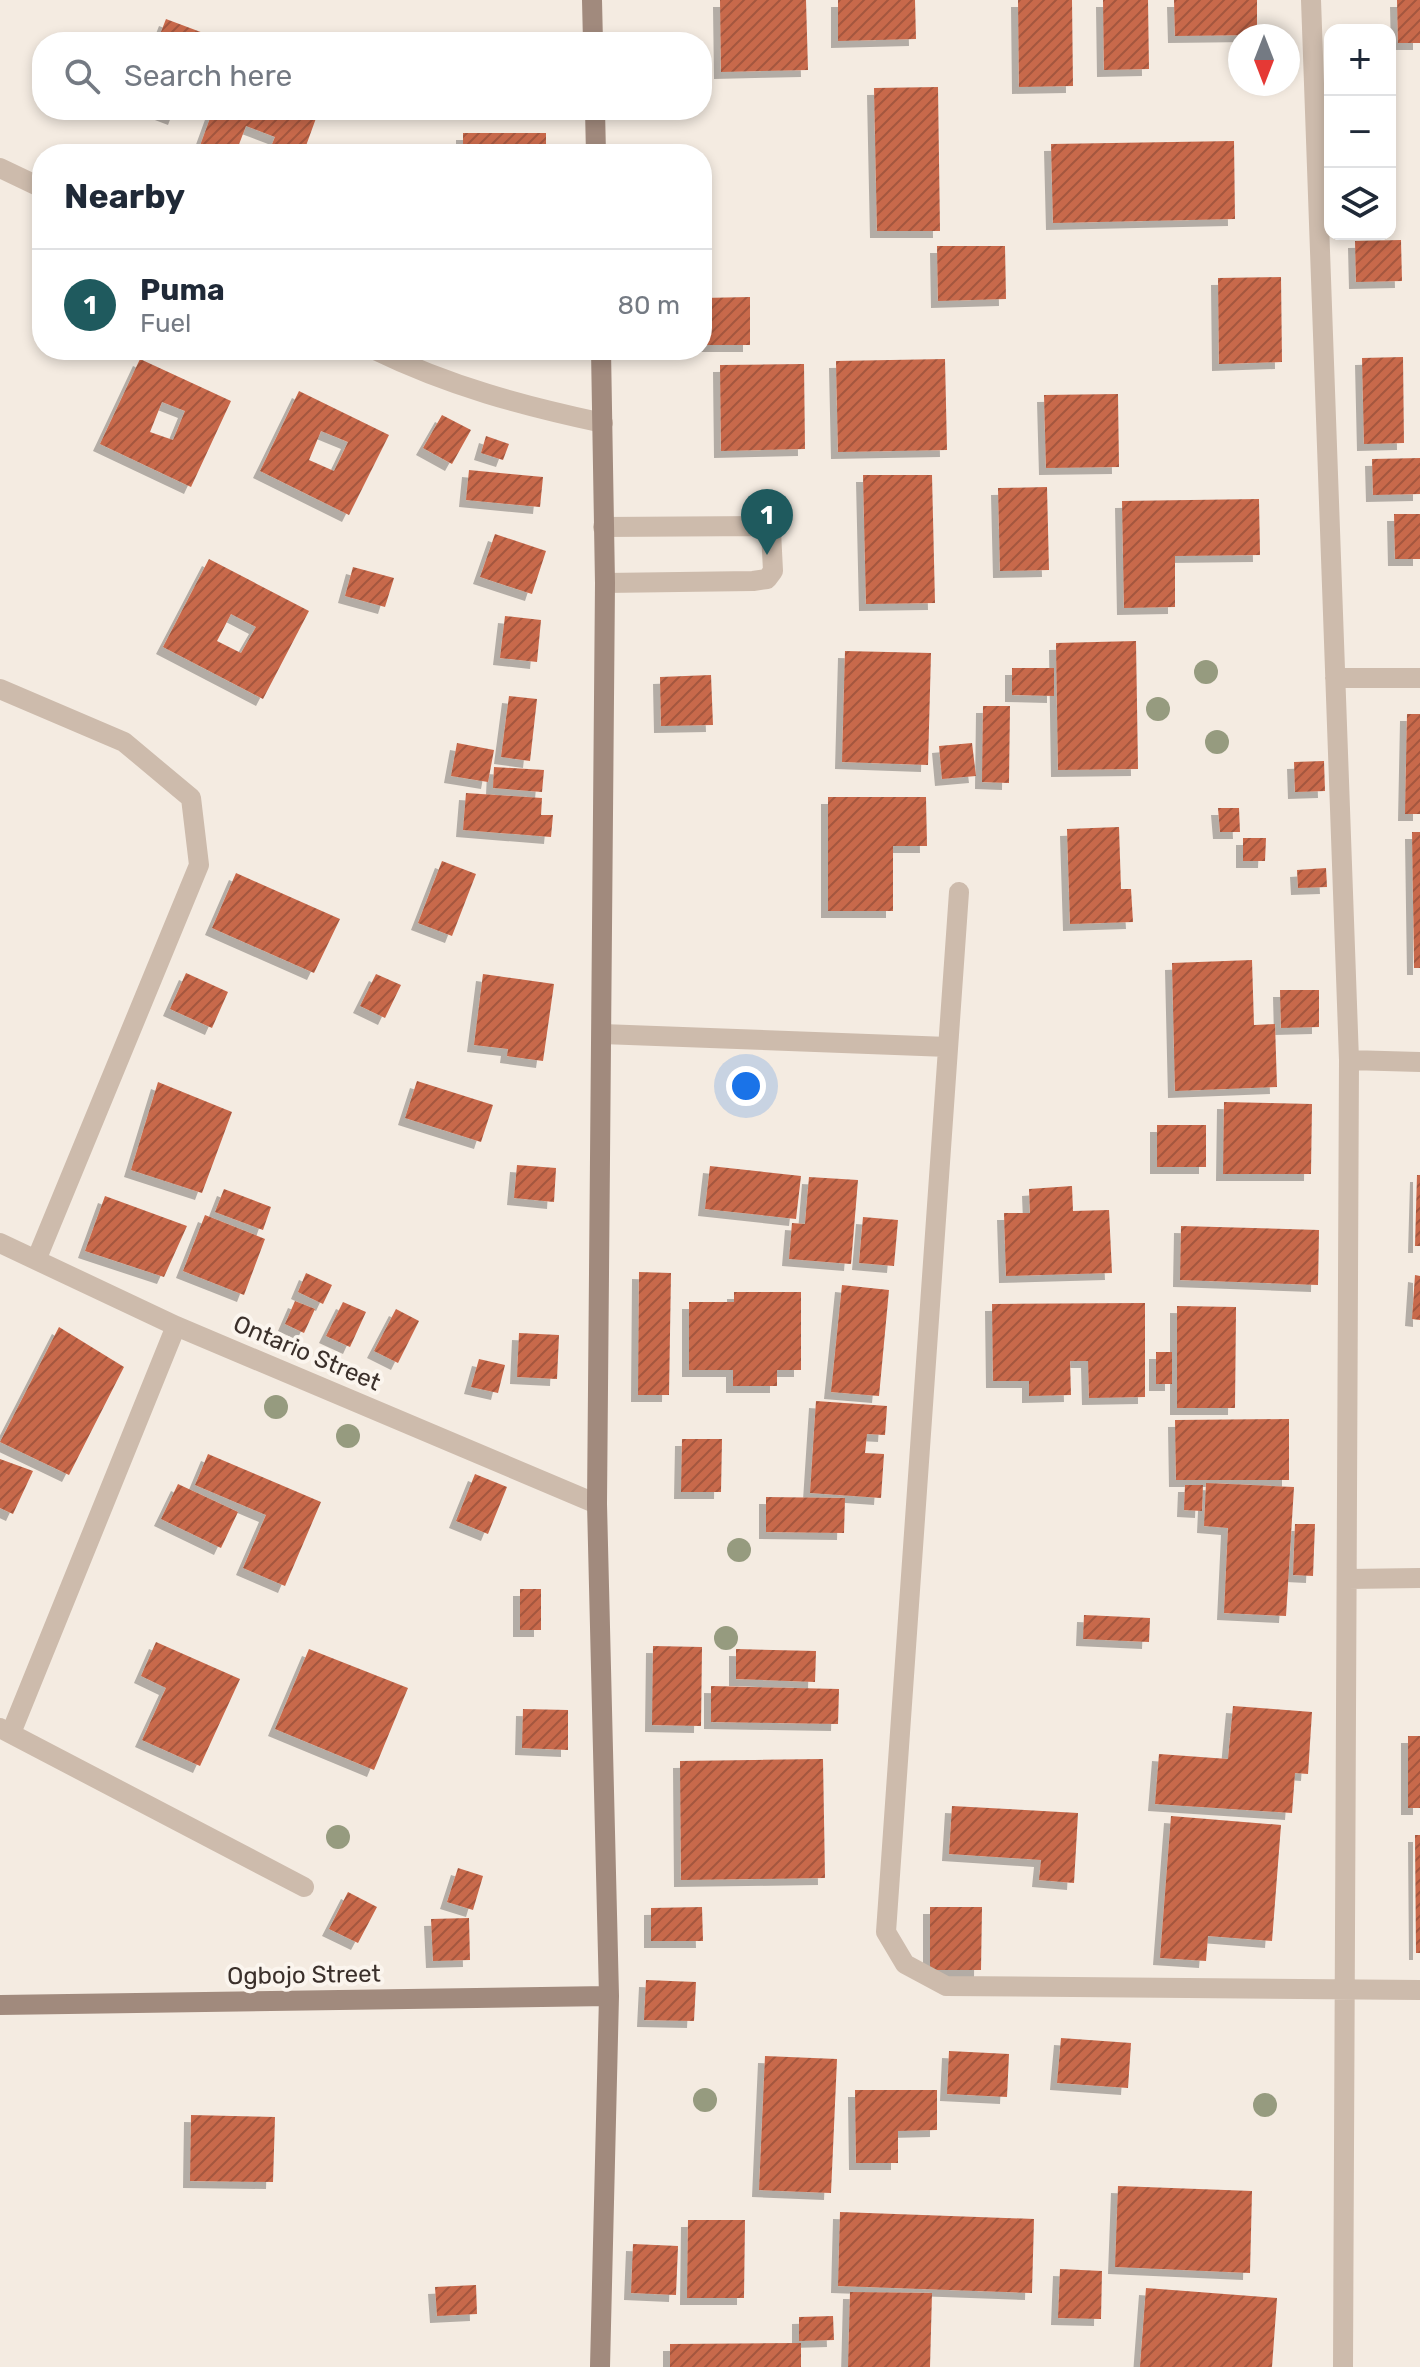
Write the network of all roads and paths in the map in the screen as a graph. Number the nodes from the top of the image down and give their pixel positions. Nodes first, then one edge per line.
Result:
1 (592, 0) edge
2 (1311, 0) edge
3 (593, 32) edge
4 (595, 120) edge
5 (596, 144) edge
6 (0, 168) edge
7 (32, 183) edge
8 (396, 360) edge
9 (601, 360) edge
10 (603, 423) junction
11 (603, 527) junction
12 (605, 583) junction
13 (1335, 678) junction
14 (1420, 678) edge
15 (0, 689) edge
16 (959, 892) dead end
17 (602, 1034) junction
18 (948, 1047) junction
19 (1349, 1060) junction
20 (1420, 1062) edge
21 (0, 1243) edge
22 (37, 1258) junction
23 (176, 1326) junction
24 (597, 1504) junction
25 (1420, 1578) edge
26 (1348, 1579) junction
27 (6, 1730) edge
28 (304, 1887) dead end
29 (1344, 1989) junction
30 (1420, 1990) edge
31 (609, 1996) junction
32 (0, 2005) edge
33 (600, 2367) edge
34 (1343, 2367) edge

1 - 3 street
2 - 13 street
4 - 5 street
6 - 7 street
8 - 10 street
9 - 10 street
10 - 11 street
11 - 12 street
11 - 12 street
12 - 17 street
13 - 14 street
13 - 19 street
15 - 22 street
16 - 18 street
17 - 18 street
17 - 24 street
18 - 29 street
19 - 20 street
19 - 26 street
21 - 22 street, Ontario Street
22 - 23 street, Ontario Street
23 - 24 street, Ontario Street
23 - 27 street
24 - 31 street
25 - 26 street
26 - 29 street
27 - 28 street
29 - 30 street
29 - 34 street
31 - 32 street, Ogbojo Street
31 - 33 street

